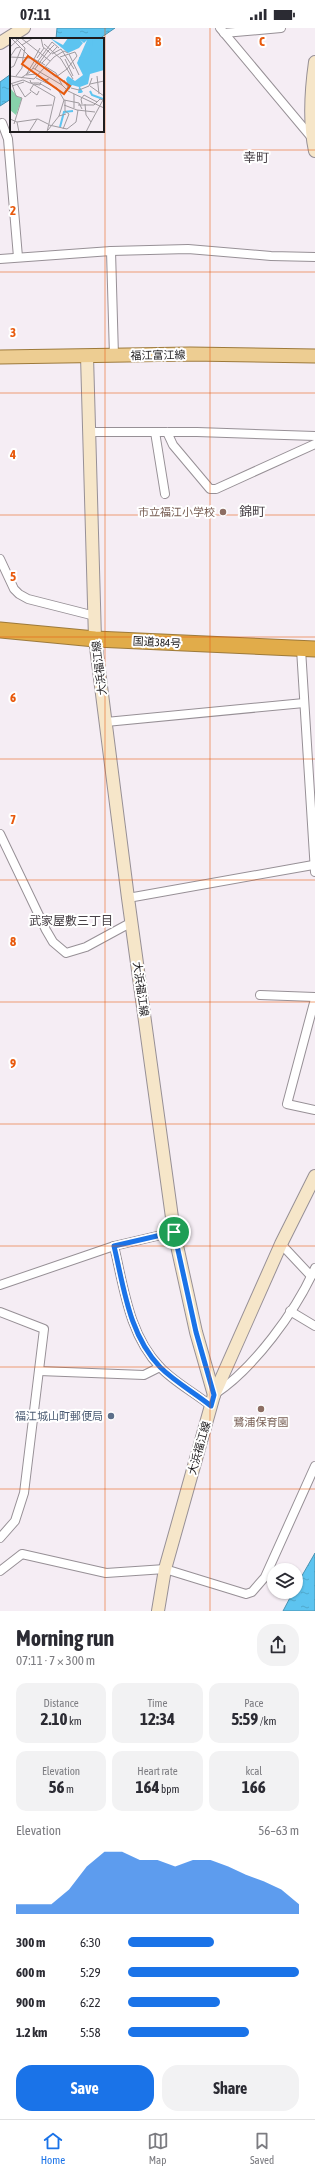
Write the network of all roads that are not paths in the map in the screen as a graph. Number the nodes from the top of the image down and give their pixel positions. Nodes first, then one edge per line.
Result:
1 (24, 28) edge
2 (281, 28) edge
3 (222, 31) edge
4 (0, 43) edge
5 (315, 62) edge
6 (2, 123) dead end
7 (312, 138) junction
8 (315, 151) edge
9 (111, 251) junction
10 (18, 257) junction
11 (315, 257) edge
12 (0, 259) edge
13 (87, 356) junction
14 (114, 356) junction
15 (315, 356) edge
16 (0, 357) edge
17 (90, 432) junction
18 (155, 432) junction
19 (167, 432) junction
20 (315, 436) edge
21 (315, 444) edge
22 (165, 494) dead end
23 (0, 559) edge
24 (95, 616) junction
25 (0, 630) edge
26 (96, 639) junction
27 (308, 649) edge
28 (304, 703) junction
29 (106, 722) junction
30 (0, 834) edge
31 (314, 869) edge
32 (128, 898) junction
33 (132, 922) junction
34 (260, 995) dead end
35 (315, 998) edge
36 (315, 1110) edge
37 (315, 1176) edge
38 (174, 1232) junction
39 (281, 1244) junction
40 (114, 1246) junction
41 (315, 1268) edge
42 (311, 1276) junction
43 (0, 1285) edge
44 (290, 1311) junction
45 (0, 1312) edge
46 (315, 1326) edge
47 (160, 1367) junction
48 (40, 1371) junction
49 (213, 1400) junction
50 (315, 1466) edge
51 (0, 1538) edge
52 (165, 1569) junction
53 (0, 1571) edge
54 (158, 1611) edge

1 - 4 main road
2 - 3 street
3 - 7 street
5 - 7 main road
6 - 10 street
7 - 8 main road
9 - 10 street
9 - 11 street
9 - 14 street
10 - 12 street
13 - 14 main road, 福江富江線
13 - 16 main road, 福江富江線
13 - 17 main road, 大浜福江線
14 - 15 main road, 福江富江線
17 - 18 street
17 - 24 main road, 大浜福江線
18 - 19 street
18 - 22 street
19 - 20 street
19 - 21 street
23 - 24 street
24 - 26 main road, 大浜福江線
25 - 26 highway, 国道384号
26 - 27 highway, 国道384号
26 - 29 main road, 大浜福江線
27 - 28 street
28 - 29 street
28 - 31 street
29 - 32 main road, 大浜福江線
30 - 33 street
31 - 32 street
32 - 33 main road, 大浜福江線
33 - 38 main road, 大浜福江線
34 - 35 street
35 - 36 street
37 - 39 main road
38 - 40 street
38 - 49 main road, 大浜福江線
39 - 42 street
39 - 49 main road
40 - 43 street
40 - 47 street
41 - 42 street
42 - 44 street
44 - 46 street
44 - 49 street
45 - 48 street
47 - 48 street
47 - 49 street
48 - 51 street
49 - 52 main road, 大浜福江線
50 - 52 street
52 - 53 street
52 - 54 main road, 大浜福江線

